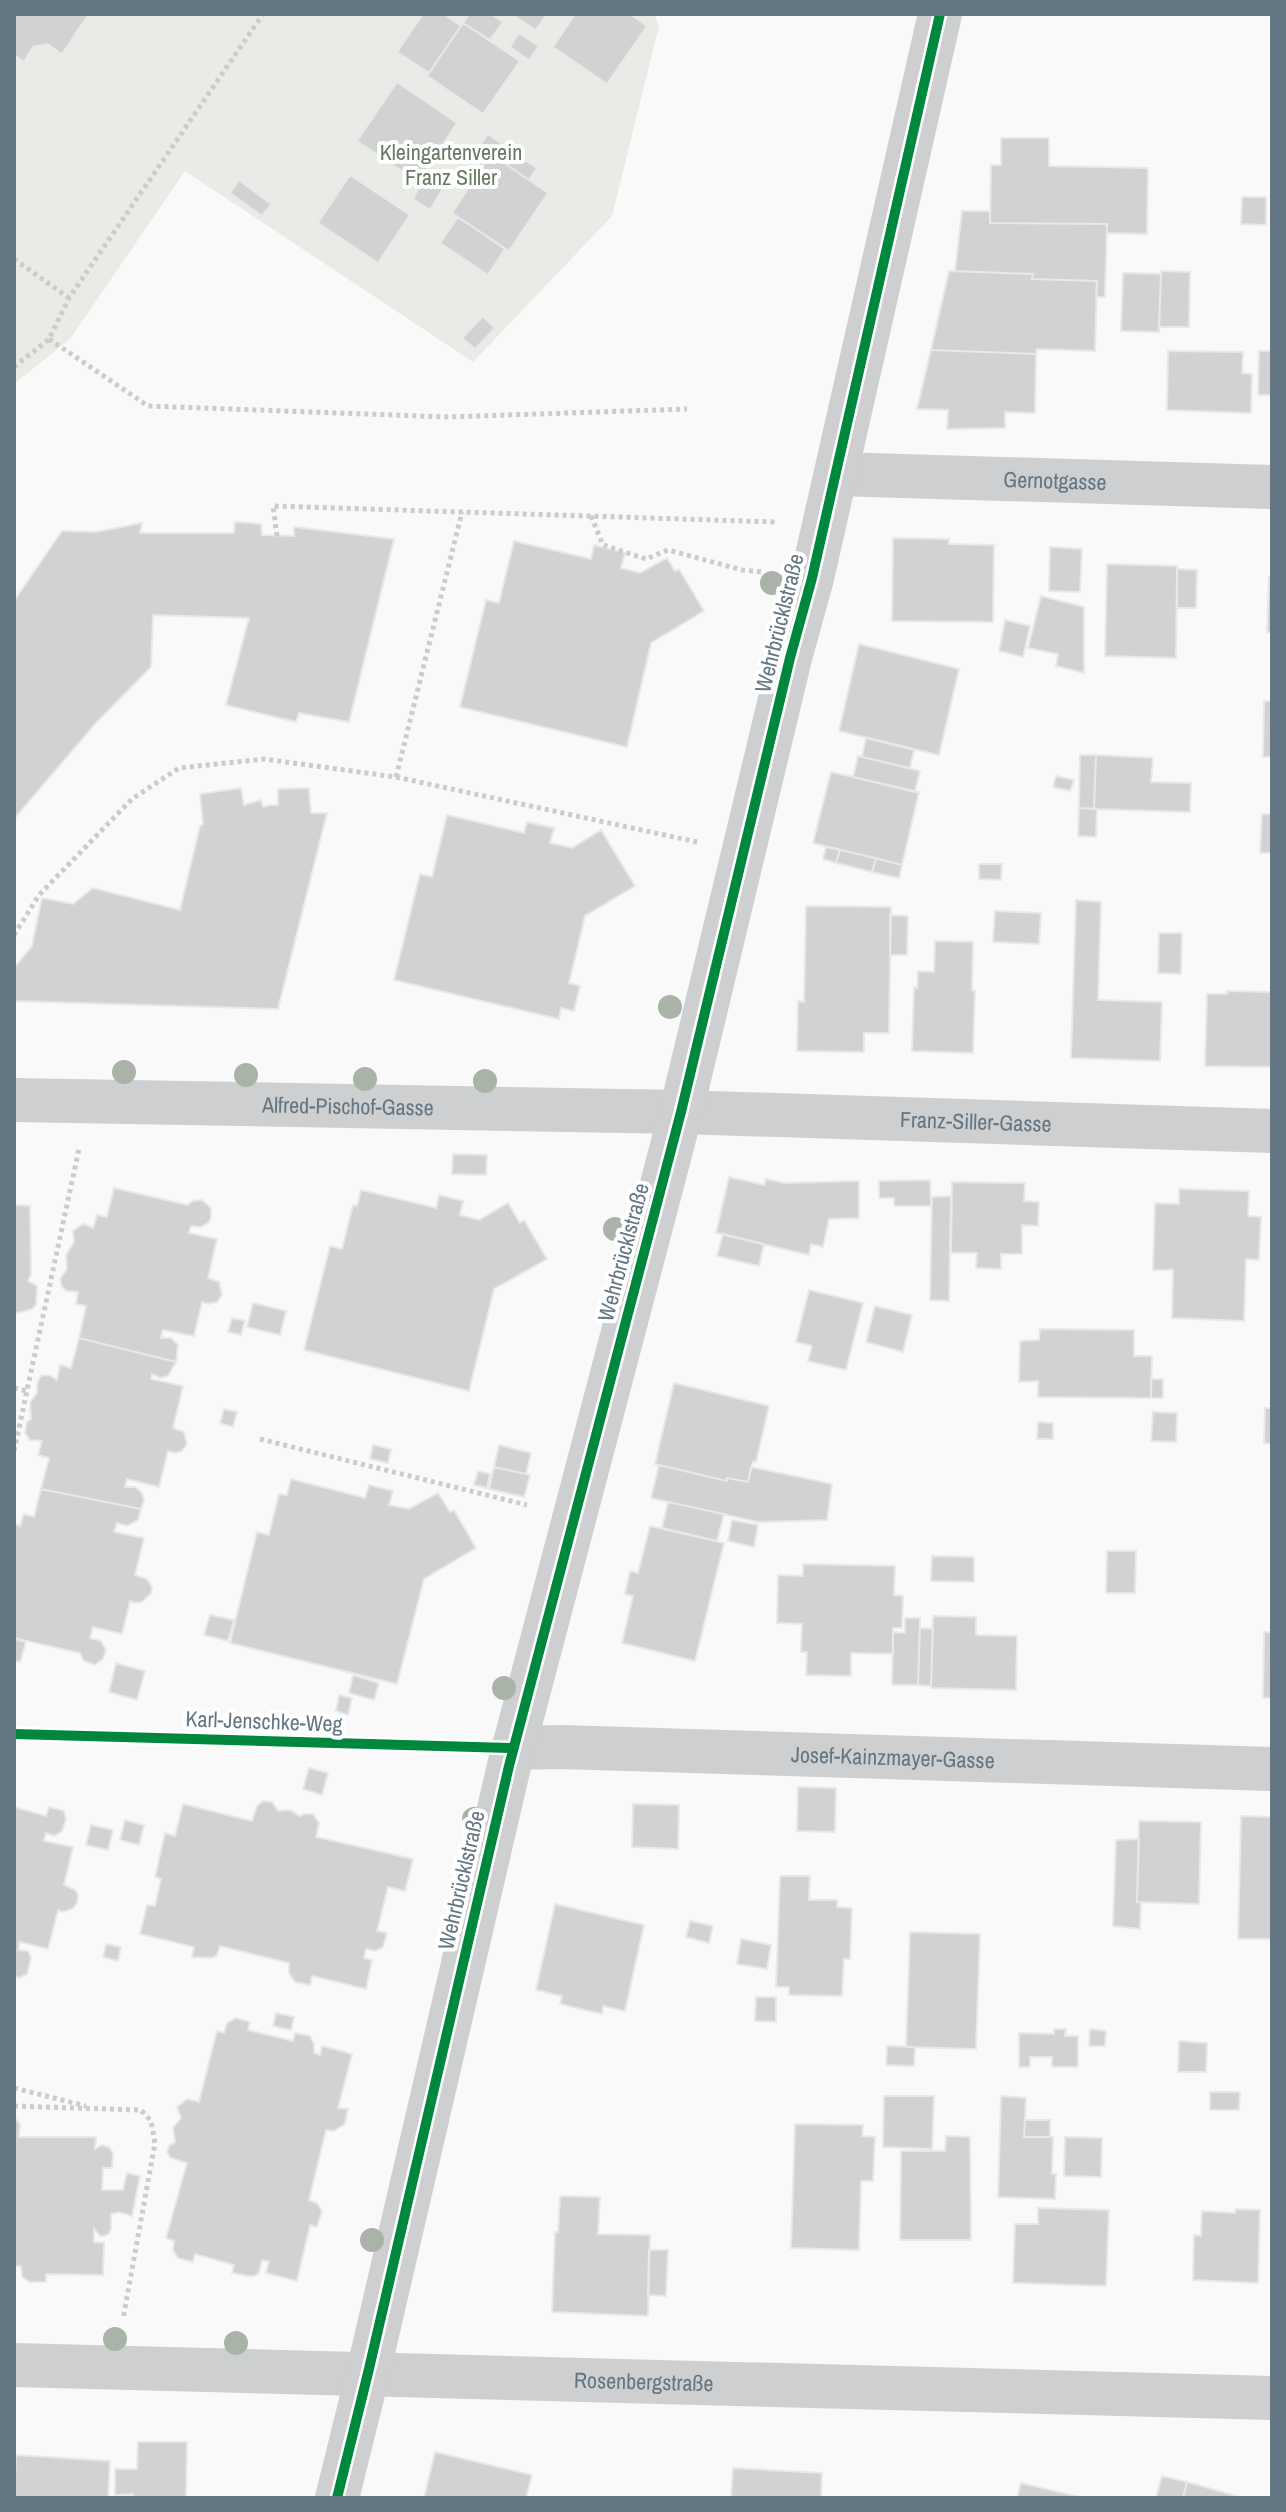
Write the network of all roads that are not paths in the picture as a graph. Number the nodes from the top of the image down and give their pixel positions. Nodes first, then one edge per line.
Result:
1 (940, 14) edge
2 (837, 474) junction
3 (1272, 487) edge
4 (14, 1100) edge
5 (681, 1112) junction
6 (1272, 1131) edge
7 (513, 1748) junction
8 (1272, 1769) edge
9 (14, 2365) edge
10 (368, 2373) junction
11 (1272, 2398) edge
12 (337, 2498) edge

1 - 2 street, Wehrbrücklstraße
2 - 3 street, Gernotgasse
2 - 5 street, Wehrbrücklstraße
4 - 5 street, Alfred-Pischof-Gasse
5 - 6 street, Franz-Siller-Gasse
5 - 7 street, Wehrbrücklstraße
7 - 8 street, Josef-Kainzmayer-Gasse
7 - 10 street, Wehrbrücklstraße
9 - 10 street, Rosenbergstraße
10 - 11 street, Rosenbergstraße
10 - 12 street, Wehrbrücklstraße

